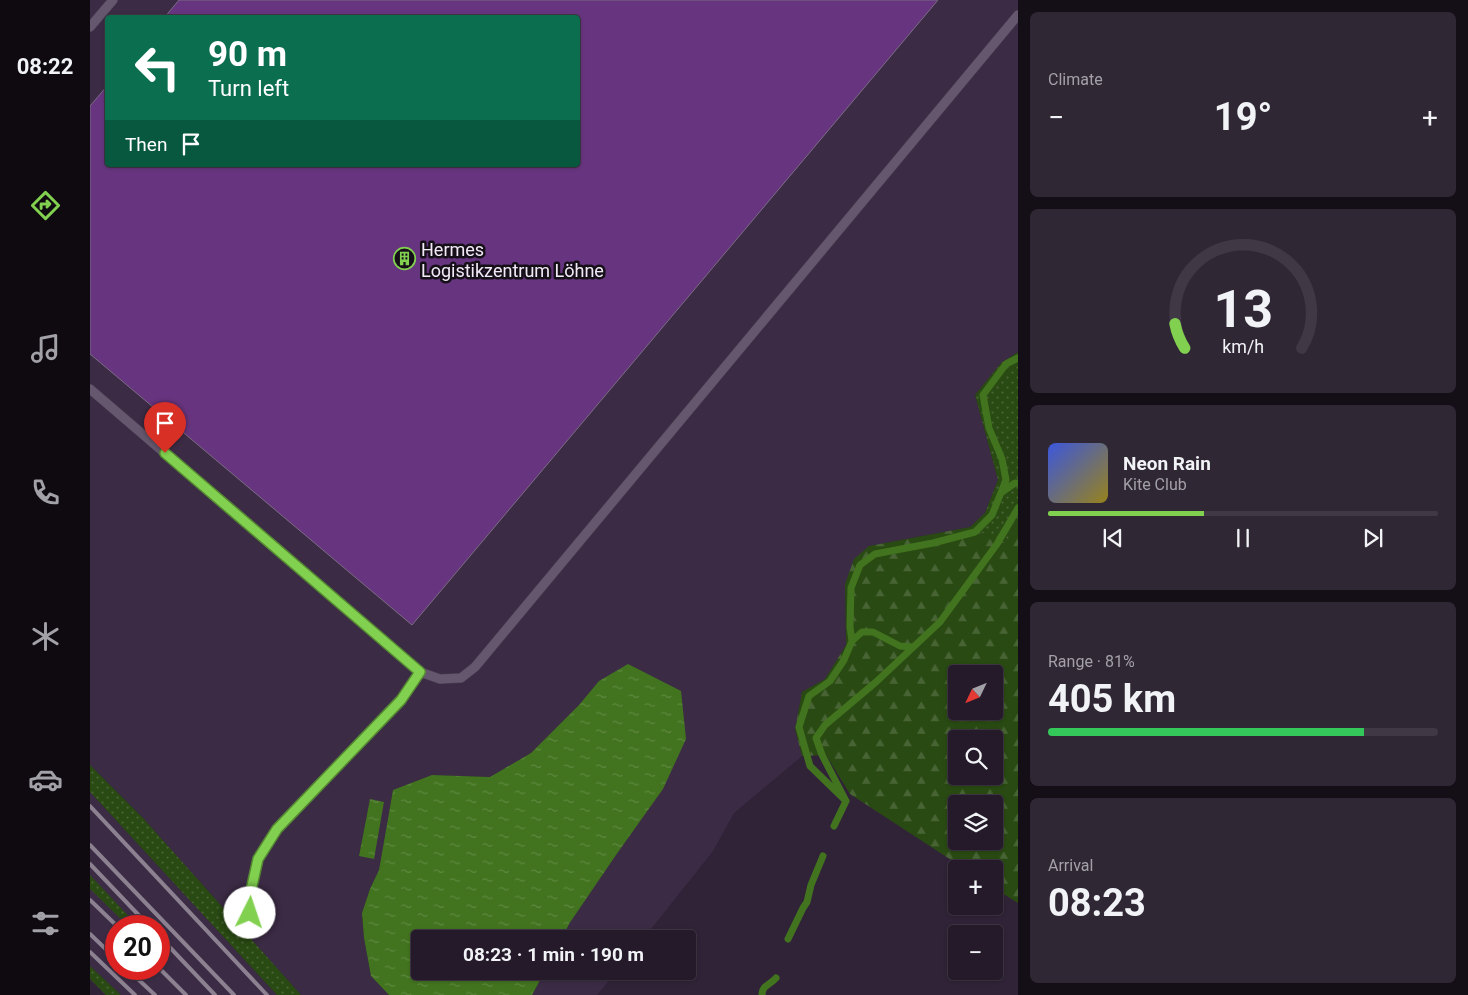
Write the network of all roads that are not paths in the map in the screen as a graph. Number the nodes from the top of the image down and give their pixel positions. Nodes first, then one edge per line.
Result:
1 (113, 0) edge
2 (1018, 15) edge
3 (90, 28) edge
4 (90, 389) edge
5 (420, 672) junction
6 (250, 931) dead end

1 - 3 lane
2 - 5 lane
4 - 5 lane
5 - 6 lane

